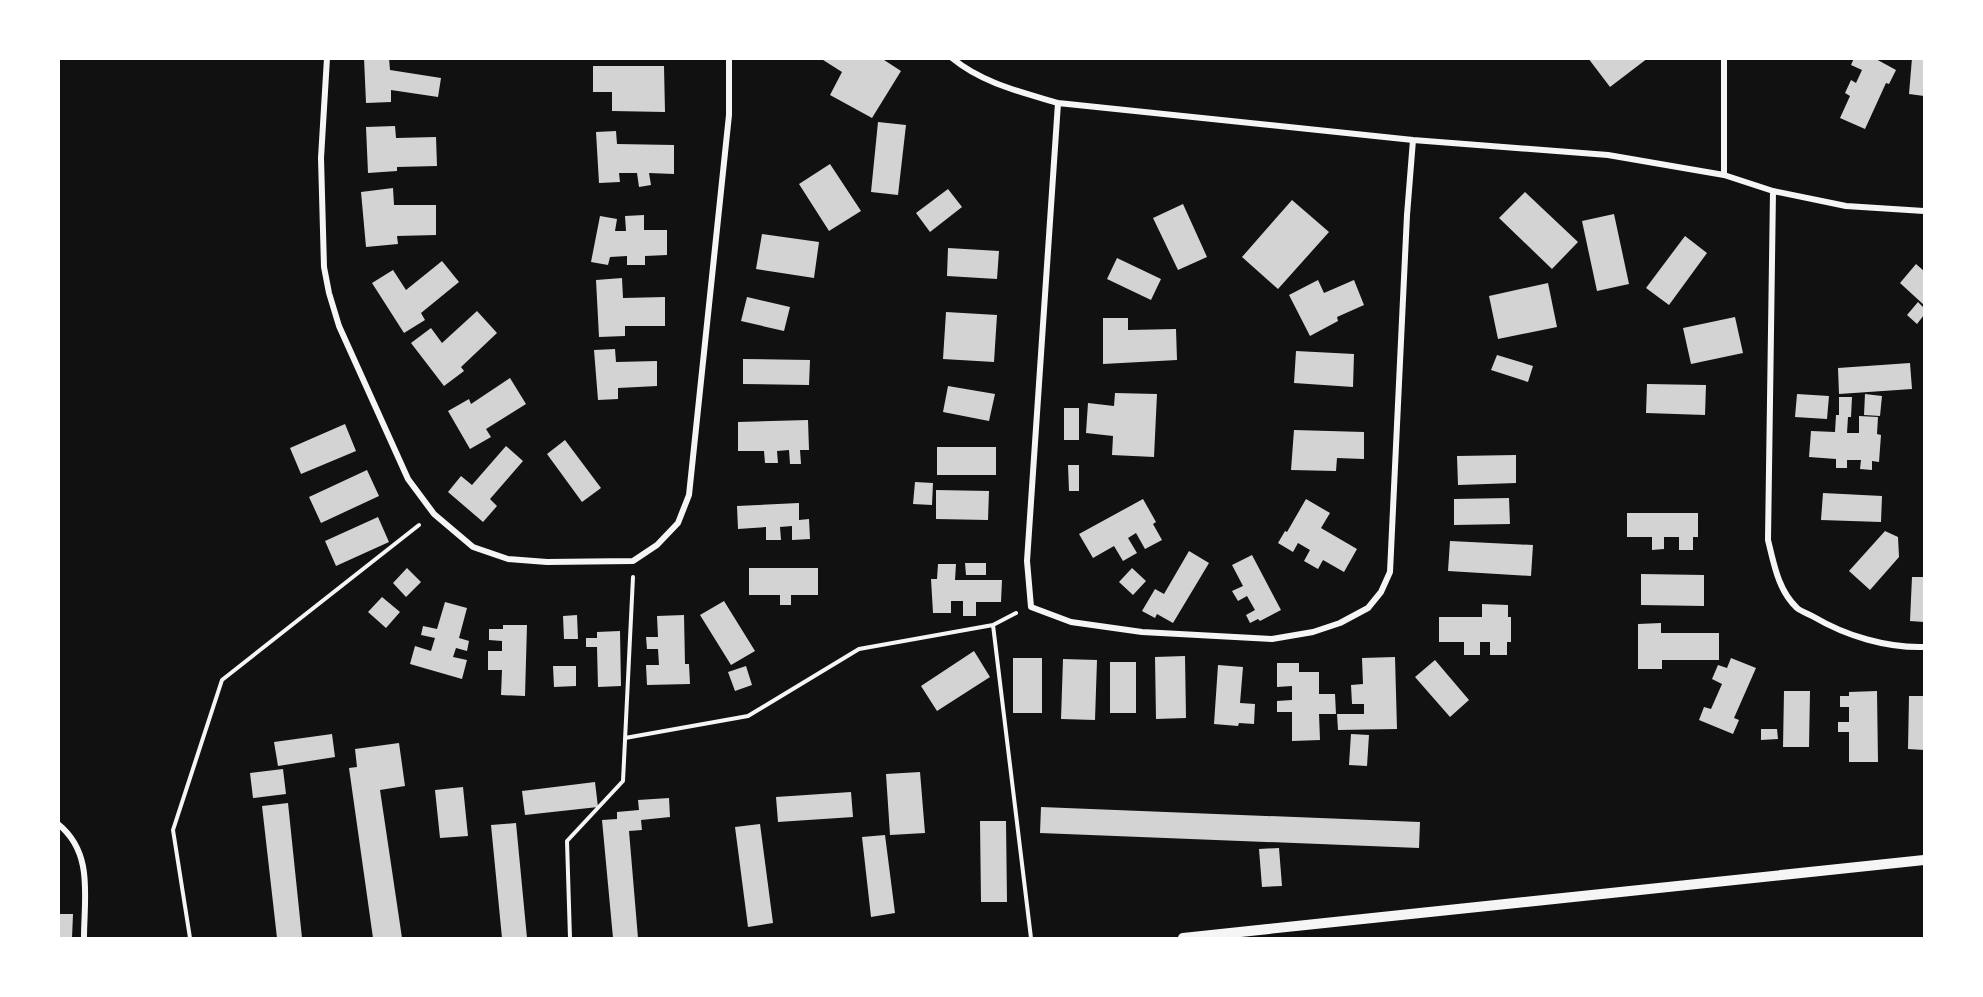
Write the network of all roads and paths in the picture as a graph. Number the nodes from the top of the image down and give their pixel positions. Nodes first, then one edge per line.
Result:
1 (327, 58) edge
2 (729, 58) edge
3 (952, 58) edge
4 (1724, 58) edge
5 (1058, 103) junction
6 (1413, 140) junction
7 (1724, 175) junction
8 (1773, 191) junction
9 (1924, 211) edge
10 (434, 514) junction
11 (633, 561) junction
12 (1031, 607) junction
13 (993, 625) junction
14 (1924, 646) edge
15 (625, 738) junction
16 (58, 824) edge
17 (1924, 860) edge
18 (84, 939) edge
19 (190, 939) edge
20 (570, 939) edge
21 (1031, 939) edge
22 (1183, 939) edge

1 - 10 street
2 - 11 street
3 - 5 street
4 - 7 street
5 - 6 street
5 - 12 street
6 - 7 street
6 - 12 street
7 - 8 street
8 - 9 street
8 - 14 street
10 - 11 street
10 - 19 path
11 - 15 path
12 - 13 path
13 - 15 path
13 - 21 path
15 - 20 path
16 - 18 street
17 - 22 street

